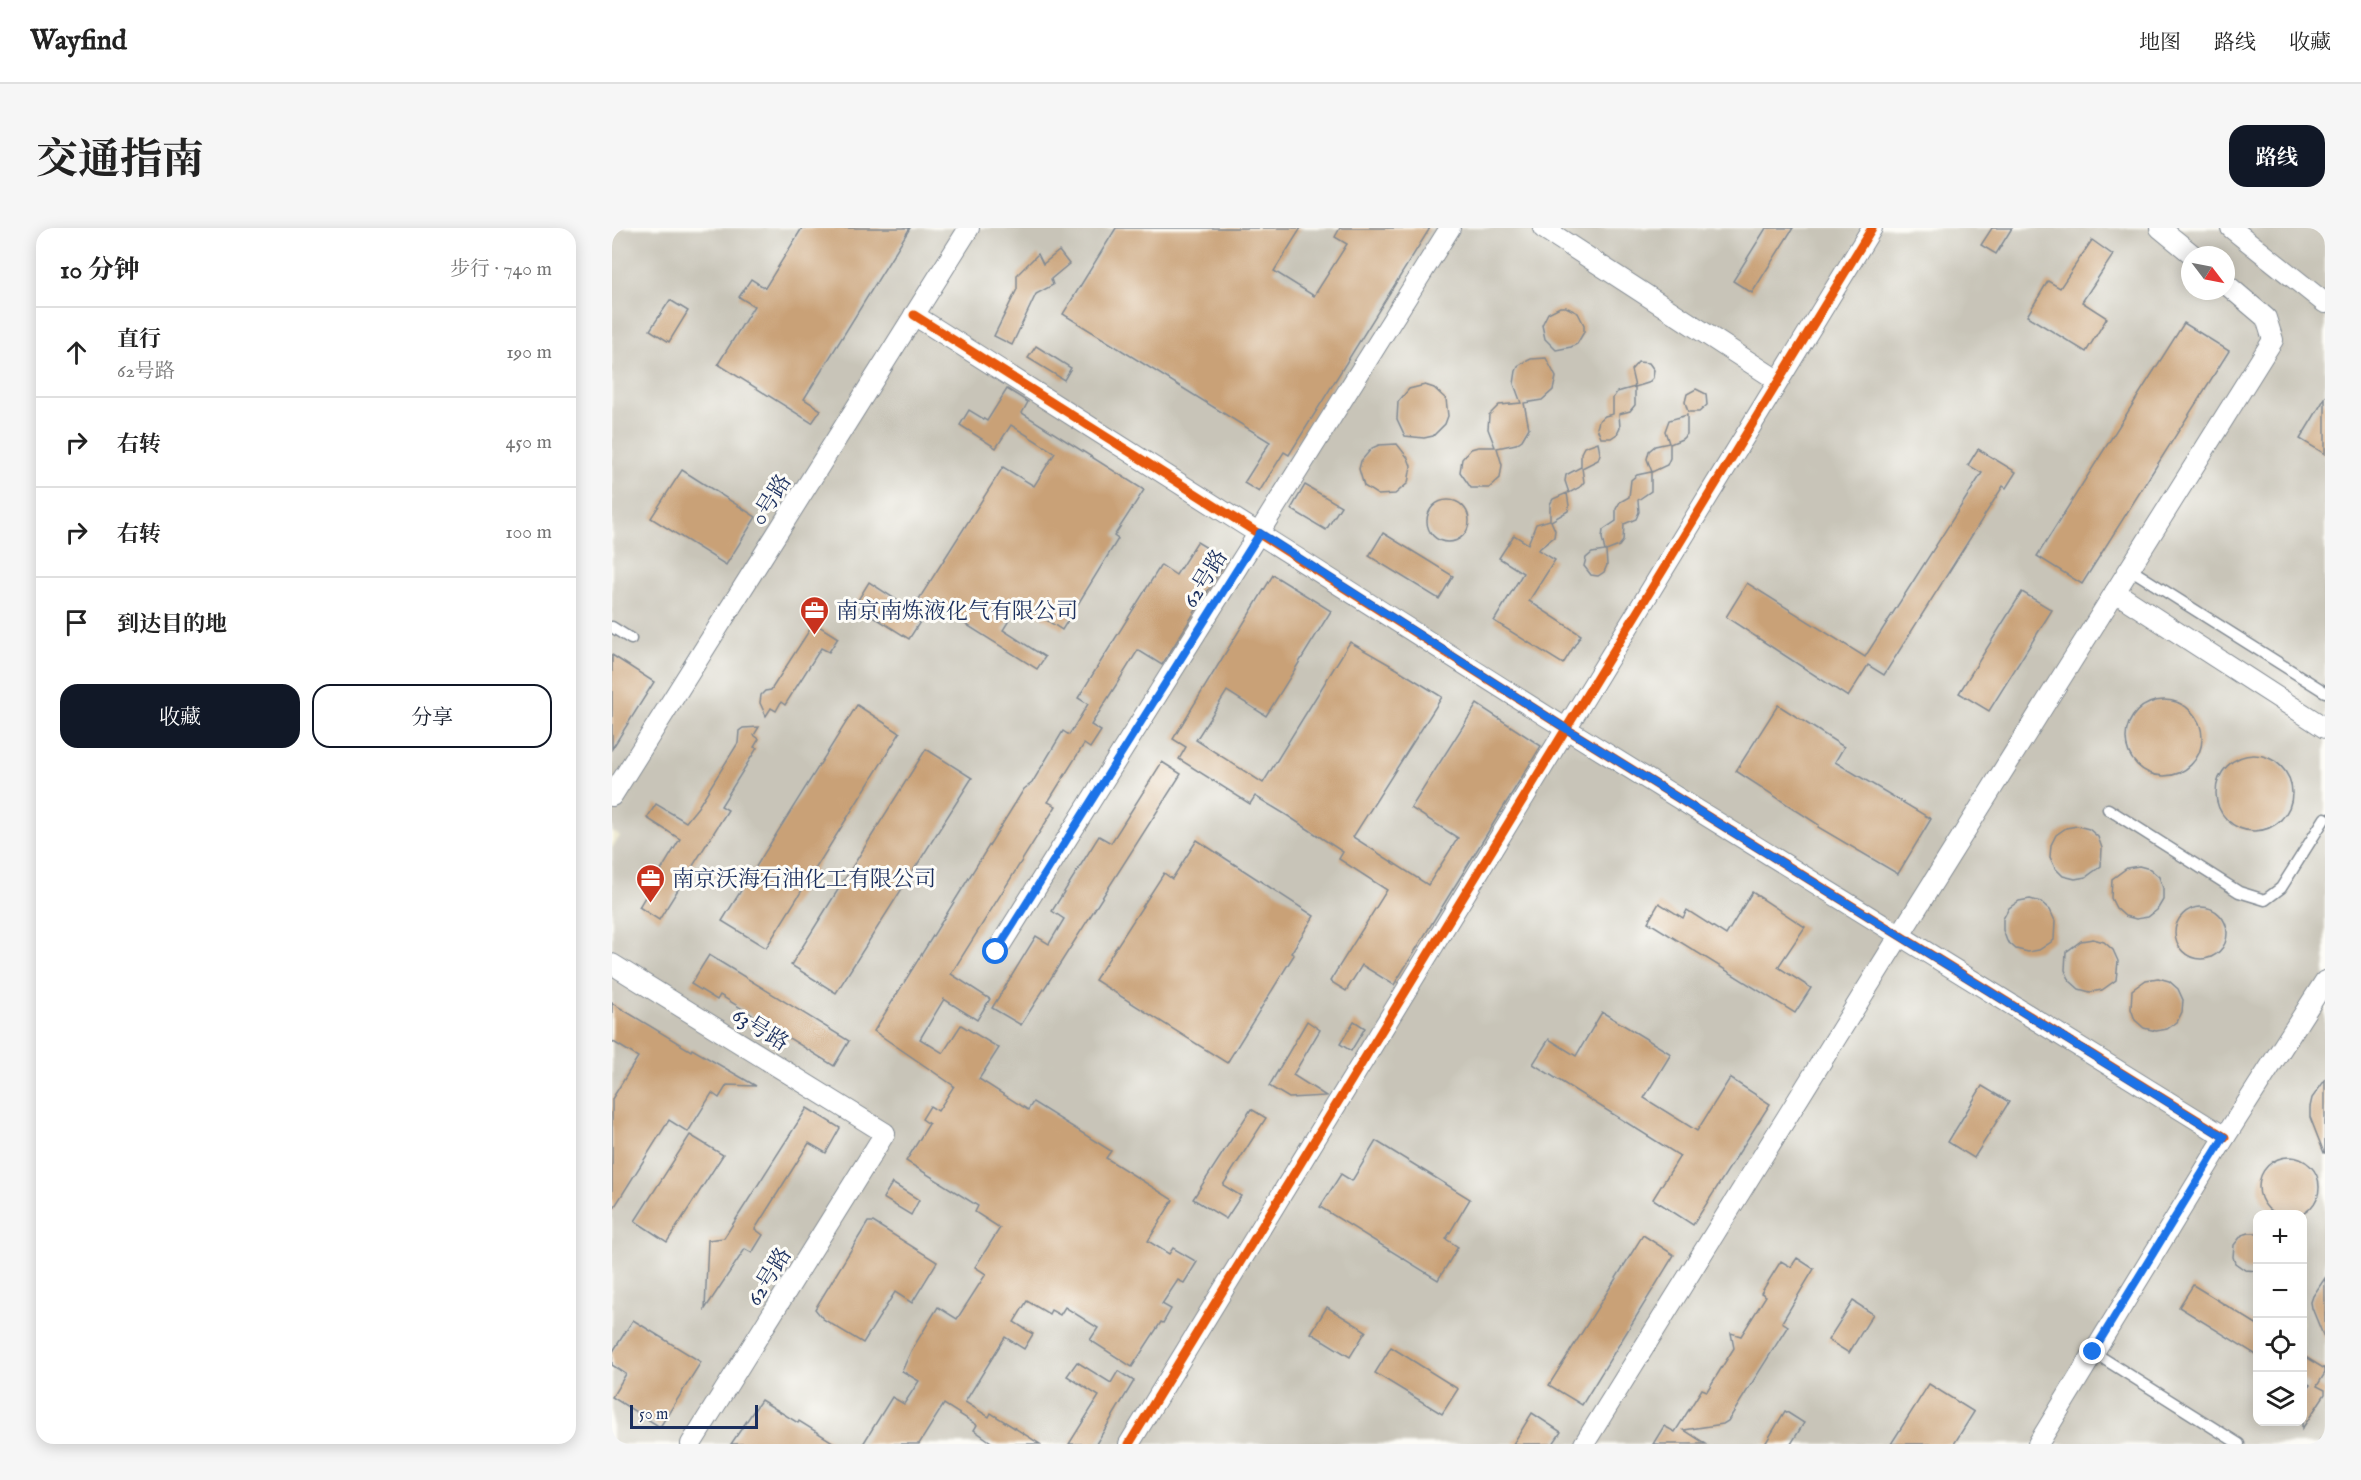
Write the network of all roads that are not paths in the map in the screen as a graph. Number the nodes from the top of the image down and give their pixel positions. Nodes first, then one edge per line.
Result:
1 (969, 228) edge
2 (1450, 228) edge
3 (1543, 228) edge
4 (1872, 228) edge
5 (2160, 228) edge
6 (2231, 228) edge
7 (2182, 246) edge
8 (2235, 292) edge
9 (2325, 303) edge
10 (914, 315) junction
11 (1777, 380) junction
12 (1260, 533) junction
13 (2130, 569) junction
14 (2115, 592) junction
15 (612, 627) edge
16 (631, 639) dead end
17 (2325, 692) edge
18 (1565, 728) junction
19 (2325, 728) edge
20 (612, 796) edge
21 (2108, 809) dead end
22 (2325, 818) edge
23 (1900, 935) junction
24 (996, 952) dead end
25 (612, 964) edge
26 (2325, 981) edge
27 (885, 1133) joint
28 (2224, 1137) junction
29 (2093, 1352) junction
30 (691, 1444) edge
31 (1129, 1444) edge
32 (1584, 1444) edge
33 (2038, 1444) edge
34 (2239, 1444) edge

1 - 10 street, 0号路
2 - 12 street, 62号路
3 - 11 street
4 - 11 street
5 - 7 street
6 - 9 street
8 - 13 street
10 - 12 street
10 - 20 street, 0号路
11 - 18 street
12 - 18 street
12 - 24 street, 62号路
13 - 14 street
13 - 17 lane
14 - 19 street
14 - 23 street
15 - 16 lane
18 - 23 street
18 - 31 street
21 - 22 lane
23 - 28 street
23 - 32 street
25 - 27 street, 63号路
26 - 28 street
27 - 30 street, 62号路
28 - 29 street
29 - 33 street
29 - 34 lane

